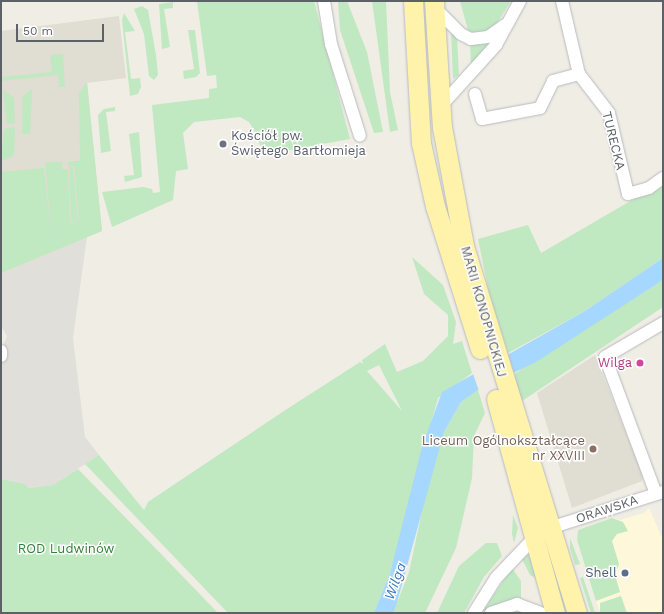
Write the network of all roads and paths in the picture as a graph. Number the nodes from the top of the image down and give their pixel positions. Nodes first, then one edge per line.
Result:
1 (324, 1) edge
2 (413, 1) edge
3 (520, 1) edge
4 (562, 1) edge
5 (434, 4) edge
6 (513, 14) junction
7 (579, 74) junction
8 (475, 94) dead end
9 (440, 107) junction
10 (360, 136) dead end
11 (663, 178) edge
12 (663, 323) edge
13 (481, 332) junction
14 (1, 351) edge
15 (1, 356) edge
16 (505, 406) junction
17 (660, 493) edge
18 (550, 528) junction
19 (534, 538) junction
20 (474, 613) edge
21 (490, 613) edge
22 (540, 613) edge
23 (555, 613) edge
24 (577, 613) edge

1 - 10 street
2 - 13 main road, MARII KONOPNICKIEJ
3 - 6 street
4 - 7 street, TURECKA
5 - 6 street
5 - 9 main road, MARII KONOPNICKIEJ
6 - 9 street
7 - 8 street
7 - 11 street, TURECKA
9 - 13 main road, MARII KONOPNICKIEJ
12 - 17 street
13 - 16 main road, MARII KONOPNICKIEJ
14 - 15 street
16 - 18 main road, MARII KONOPNICKIEJ
16 - 19 main road, MARII KONOPNICKIEJ
17 - 18 street, ORAWSKA
18 - 19 street, ORAWSKA
18 - 24 main road, MARII KONOPNICKIEJ
19 - 20 street, ORAWSKA
19 - 23 main road, MARII KONOPNICKIEJ
21 - 22 street

